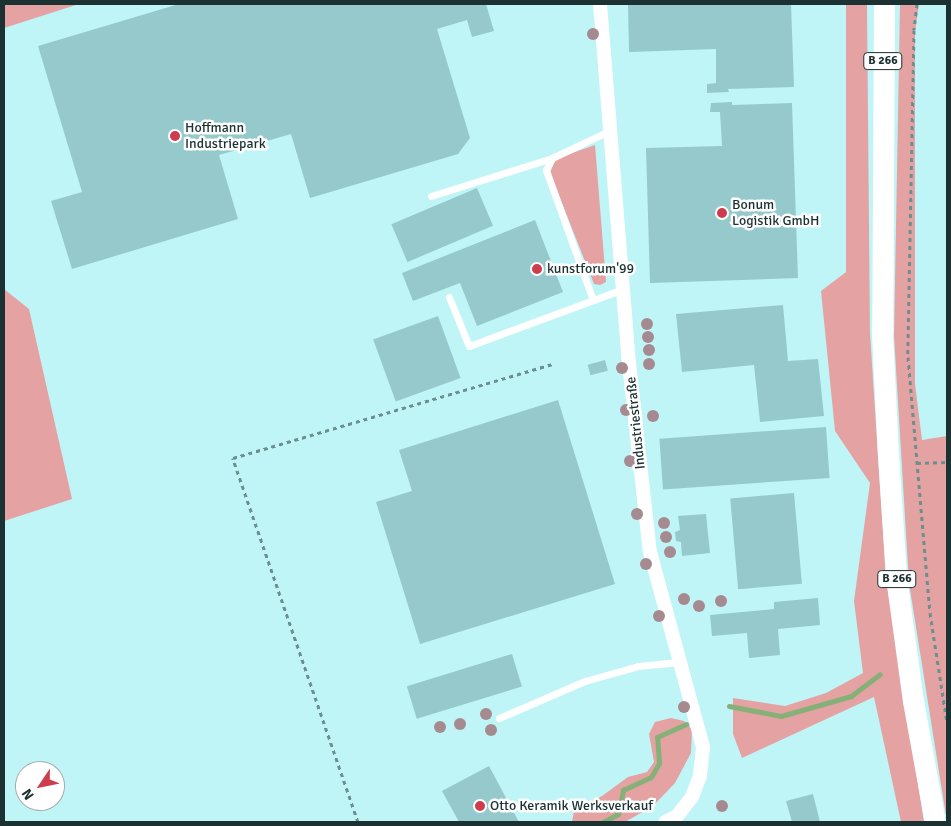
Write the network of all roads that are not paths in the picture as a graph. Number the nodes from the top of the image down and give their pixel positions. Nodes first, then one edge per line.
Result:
1 (600, 4) edge
2 (884, 4) edge
3 (611, 130) junction
4 (552, 158) junction
5 (431, 196) dead end
6 (623, 289) junction
7 (449, 297) dead end
8 (593, 300) junction
9 (679, 662) junction
10 (499, 718) dead end
11 (674, 820) edge
12 (935, 822) edge

1 - 3 street, Industriestraße
2 - 12 main road, B 266
3 - 4 lane
3 - 6 street, Industriestraße
4 - 5 lane
4 - 8 lane
6 - 8 lane
6 - 9 street, Industriestraße
7 - 8 lane
9 - 10 lane
9 - 11 street, Industriestraße

